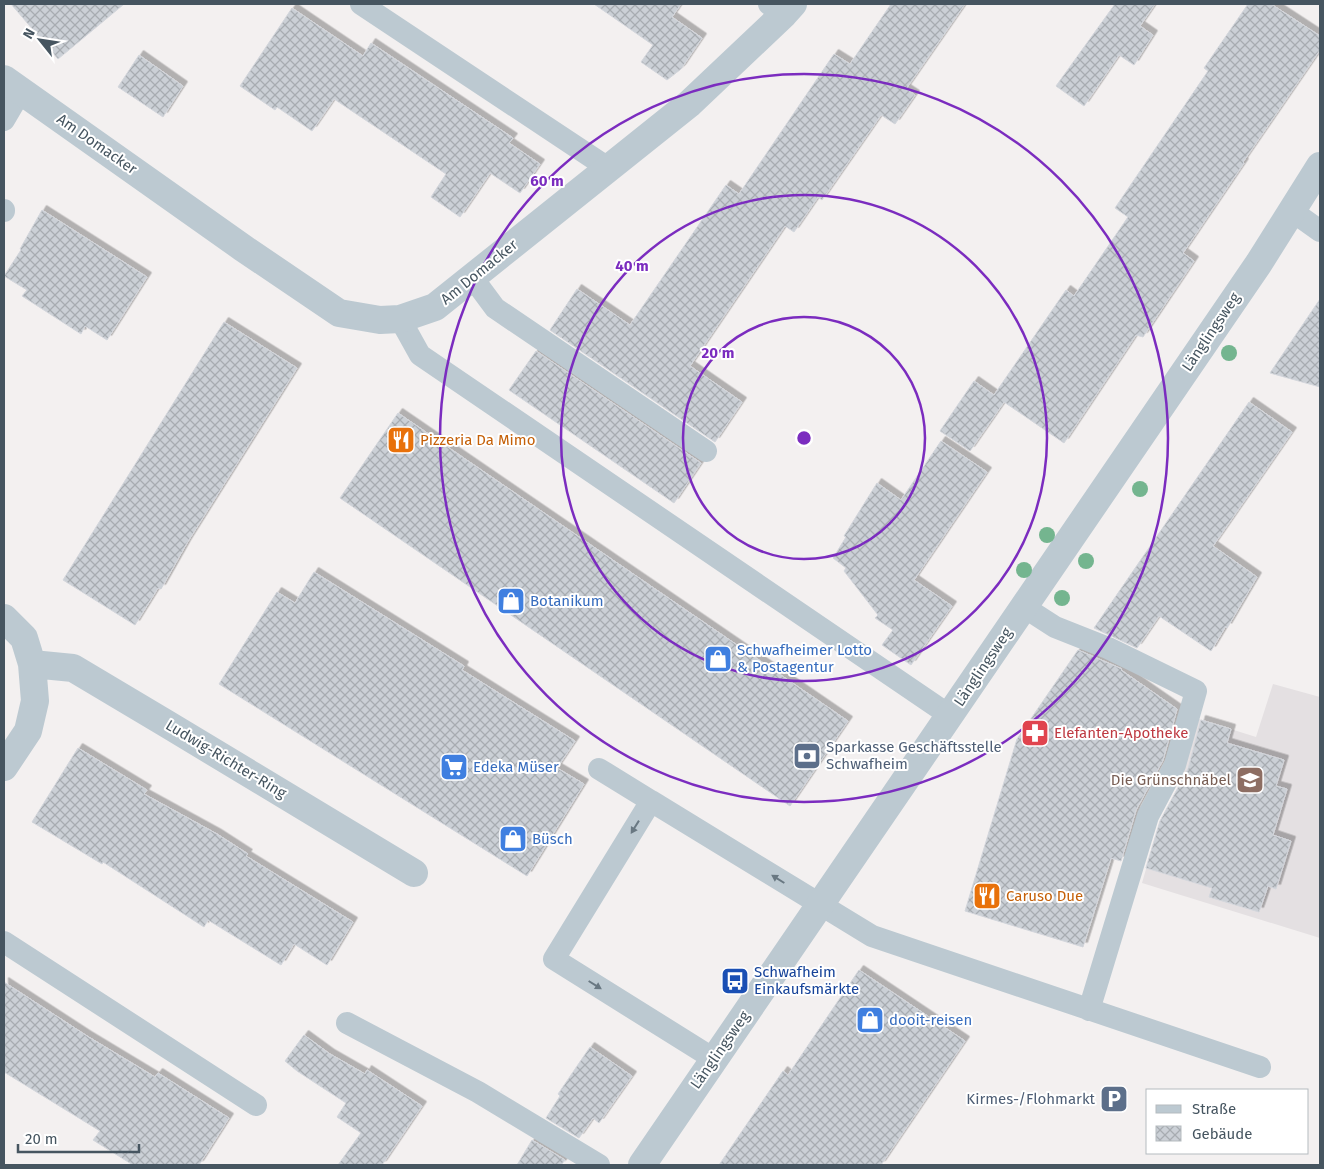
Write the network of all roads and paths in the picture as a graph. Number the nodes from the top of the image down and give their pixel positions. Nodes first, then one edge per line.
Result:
1 (361, 4) edge
2 (782, 7) edge
3 (12, 85) edge
4 (4, 120) edge
5 (1320, 166) edge
6 (608, 168) junction
7 (1292, 211) junction
8 (1320, 231) edge
9 (472, 277) junction
10 (400, 319) junction
11 (706, 451) dead end
12 (1024, 607) junction
13 (4, 618) edge
14 (32, 664) junction
15 (949, 715) junction
16 (4, 767) edge
17 (599, 769) dead end
18 (651, 801) junction
19 (414, 873) dead end
20 (820, 905) junction
21 (4, 942) edge
22 (1090, 1010) junction
23 (347, 1023) dead end
24 (714, 1058) junction
25 (1260, 1067) dead end
26 (256, 1105) dead end
27 (599, 1165) edge
28 (642, 1165) edge

1 - 6 lane
2 - 6 street, Am Domacker
3 - 4 lane
3 - 10 street, Am Domacker
5 - 7 street, Länglingsweg
6 - 9 street, Am Domacker
7 - 8 lane
7 - 12 street, Länglingsweg
9 - 10 street, Am Domacker
9 - 11 lane
10 - 15 lane
12 - 15 street, Länglingsweg
12 - 22 lane
13 - 14 street
14 - 16 street
14 - 19 street, Ludwig-Richter-Ring
15 - 20 street, Länglingsweg
17 - 18 lane
20 -> 18 lane
18 -> 24 lane
20 - 22 lane
20 - 24 street, Länglingsweg
21 - 26 lane
22 - 25 lane
23 - 27 lane
24 - 28 street, Länglingsweg

